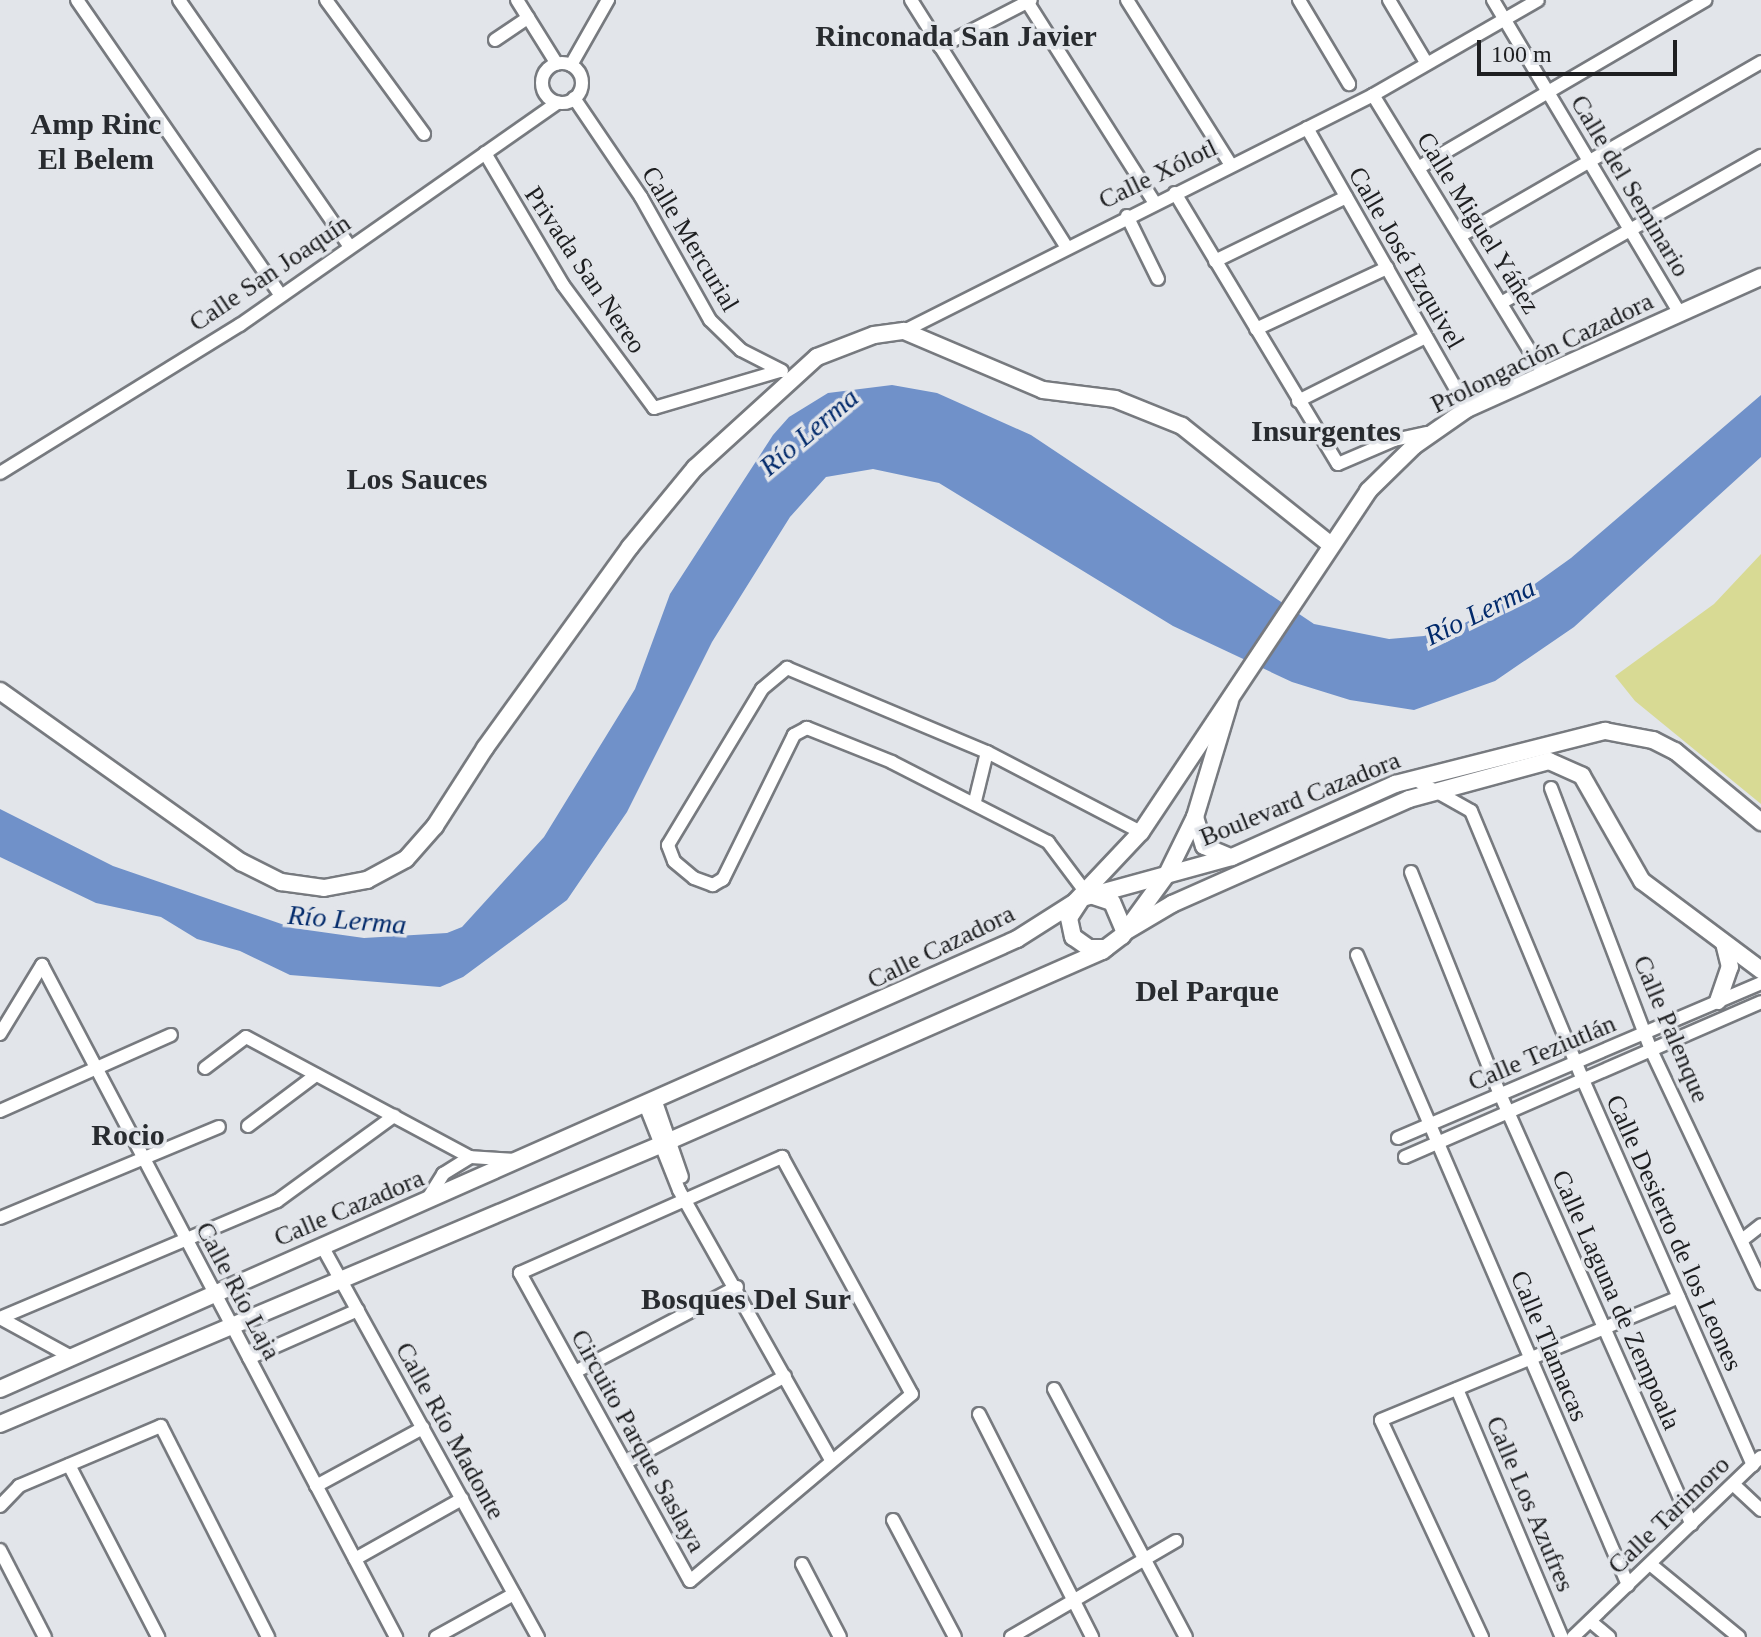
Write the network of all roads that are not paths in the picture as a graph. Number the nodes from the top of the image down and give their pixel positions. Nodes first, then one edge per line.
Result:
1 (77, 0) edge
2 (179, 0) edge
3 (326, 0) edge
4 (517, 0) edge
5 (608, 0) edge
6 (911, 0) edge
7 (1127, 0) edge
8 (1299, 0) edge
9 (1389, 0) edge
10 (1493, 0) edge
11 (1538, 0) edge
12 (1705, 0) edge
13 (1028, 1) edge
14 (528, 18) junction
15 (1504, 19) junction
16 (495, 40) dead end
17 (940, 47) junction
18 (1761, 62) edge
19 (557, 64) junction
20 (1427, 64) junction
21 (571, 65) junction
22 (1349, 84) dead end
23 (1548, 92) junction
24 (1373, 95) junction
25 (574, 98) junction
26 (558, 102) junction
27 (1307, 128) junction
28 (424, 134) dead end
29 (485, 153) junction
30 (1761, 156) edge
31 (1589, 161) junction
32 (1231, 165) junction
33 (1418, 168) junction
34 (1175, 193) junction
35 (1346, 197) junction
36 (1155, 203) junction
37 (1127, 216) junction
38 (1630, 230) junction
39 (1460, 236) junction
40 (1066, 246) junction
41 (350, 247) junction
42 (1215, 261) junction
43 (1387, 268) junction
44 (1761, 277) edge
45 (1158, 279) dead end
46 (281, 296) junction
47 (1501, 303) junction
48 (1679, 312) junction
49 (1256, 329) junction
50 (904, 331) junction
51 (1426, 337) junction
52 (786, 373) junction
53 (1544, 374) junction
54 (1298, 401) junction
55 (1467, 409) junction
56 (1433, 432) junction
57 (0, 473) edge
58 (1331, 545) junction
59 (0, 691) edge
60 (1230, 700) junction
61 (987, 752) junction
62 (1547, 754) junction
63 (1414, 779) junction
64 (1551, 788) dead end
65 (1435, 791) junction
66 (975, 801) junction
67 (1195, 817) junction
68 (1761, 822) edge
69 (1141, 832) junction
70 (1232, 857) junction
71 (1411, 872) dead end
72 (1167, 874) junction
73 (1083, 896) junction
74 (1125, 932) junction
75 (1724, 943) junction
76 (1109, 947) junction
77 (1357, 955) dead end
78 (1761, 970) edge
79 (1761, 983) edge
80 (1718, 1001) junction
81 (1761, 1002) edge
82 (1645, 1033) junction
83 (0, 1034) edge
84 (171, 1035) dead end
85 (1651, 1050) junction
86 (1575, 1062) junction
87 (96, 1068) junction
88 (205, 1068) dead end
89 (316, 1075) junction
90 (1583, 1080) junction
91 (1500, 1094) junction
92 (651, 1104) junction
93 (0, 1111) edge
94 (1508, 1112) junction
95 (394, 1116) junction
96 (1429, 1125) junction
97 (248, 1126) dead end
98 (219, 1127) dead end
99 (1398, 1138) dead end
100 (1437, 1143) junction
101 (665, 1144) junction
102 (470, 1157) junction
103 (1405, 1157) dead end
104 (144, 1158) junction
105 (521, 1160) junction
106 (688, 1200) junction
107 (427, 1201) junction
108 (0, 1218) edge
109 (1761, 1225) edge
110 (186, 1239) junction
111 (1742, 1240) junction
112 (322, 1246) junction
113 (340, 1278) junction
114 (1761, 1283) edge
115 (737, 1287) junction
116 (214, 1293) junction
117 (1679, 1297) junction
118 (358, 1310) junction
119 (0, 1318) edge
120 (231, 1324) junction
121 (1605, 1328) junction
122 (73, 1358) junction
123 (249, 1358) junction
124 (1530, 1359) junction
125 (575, 1372) junction
126 (785, 1376) junction
127 (0, 1389) edge
128 (1054, 1389) dead end
129 (1457, 1389) junction
130 (979, 1414) dead end
131 (0, 1424) edge
132 (423, 1428) junction
133 (832, 1461) junction
134 (1757, 1461) edge
135 (625, 1463) junction
136 (69, 1465) junction
137 (1733, 1484) junction
138 (316, 1486) junction
139 (462, 1499) junction
140 (0, 1506) edge
141 (1761, 1510) edge
142 (893, 1520) dead end
143 (1691, 1524) junction
144 (1176, 1541) dead end
145 (0, 1550) edge
146 (1144, 1557) junction
147 (355, 1559) junction
148 (802, 1564) dead end
149 (1650, 1564) junction
150 (1628, 1585) junction
151 (514, 1594) junction
152 (1072, 1599) junction
153 (1590, 1621) junction
154 (45, 1637) edge
155 (158, 1637) edge
156 (268, 1637) edge
157 (396, 1637) edge
158 (436, 1637) edge
159 (538, 1637) edge
160 (840, 1637) edge
161 (955, 1637) edge
162 (1011, 1637) edge
163 (1092, 1637) edge
164 (1186, 1637) edge
165 (1482, 1637) edge
166 (1562, 1637) edge
167 (1573, 1637) edge
168 (1609, 1637) edge
169 (1739, 1637) edge

1 - 46 street
2 - 41 street
3 - 28 street
4 - 14 street
5 - 21 street
6 - 17 street
7 - 32 street
8 - 22 street
9 - 20 street
10 - 15 street, Calle del Seminario
11 - 15 street, Calle Xólotl
12 - 23 street
13 - 17 street
13 - 36 street
14 - 16 street
14 - 19 street
15 - 20 street, Calle Xólotl
15 - 23 street, Calle del Seminario
17 - 40 street
18 - 31 street
19 - 21 street
19 - 26 street
20 - 24 street, Calle Xólotl
21 - 25 street
23 - 31 street, Calle del Seminario
23 - 33 street
24 - 27 street, Calle Xólotl
24 - 33 street, Calle Miguel Yáñez
25 - 26 street
25 - 52 street, Calle Mercurial
26 - 29 street, Calle San Joaquín
27 - 32 street, Calle Xólotl
27 - 35 street, Calle José Ezquivel
29 - 41 street, Calle San Joaquín
29 - 52 street, Privada San Nereo
30 - 38 street
31 - 38 street, Calle del Seminario
31 - 39 street
32 - 34 street, Calle Xólotl
33 - 39 street, Calle Miguel Yáñez
34 - 36 street, Calle Xólotl
34 - 42 street
35 - 42 street
35 - 43 street, Calle José Ezquivel
36 - 37 street, Calle Xólotl
37 - 40 street, Calle Xólotl
37 - 45 street
38 - 47 street
38 - 48 street, Calle del Seminario
39 - 47 street, Calle Miguel Yáñez
40 - 50 street, Calle Xólotl
41 - 46 street, Calle San Joaquín
42 - 49 street
43 - 49 street
43 - 51 street, Calle José Ezquivel
44 - 48 street, Prolongación Cazadora
46 - 57 street, Calle San Joaquín
47 - 53 street, Calle Miguel Yáñez
48 - 53 street, Prolongación Cazadora
49 - 54 street
50 - 52 street, Calle Xólotl
50 - 58 street
51 - 54 street
51 - 55 street, Calle José Ezquivel
52 - 59 street, Calle Xólotl
53 - 55 street, Prolongación Cazadora
54 - 56 street
55 - 56 street, Prolongación Cazadora
56 - 58 street, Prolongación Cazadora
58 - 60 street, Prolongación Cazadora
60 - 67 street
60 - 69 street, Calle Cazadora
61 - 66 street
61 - 66 street
61 - 69 street
62 - 63 street, Boulevard Cazadora
62 - 65 street, Boulevard Cazadora
62 - 68 street
62 - 75 street
63 - 65 street, Calle Desierto de los Leones
63 - 70 street, Boulevard Cazadora
64 - 82 street, Calle Palenque
65 - 74 street, Boulevard Cazadora
65 - 86 street, Calle Desierto de los Leones
66 - 73 street
67 - 70 street
67 - 72 street
69 - 73 street, Calle Cazadora
70 - 72 street, Boulevard Cazadora
71 - 91 street, Calle Laguna de Zempoala
72 - 73 street, Boulevard Cazadora
72 - 74 street
73 - 74 street
73 - 76 street
73 - 92 street, Calle Cazadora
74 - 76 street
75 - 78 street
75 - 80 street
76 - 101 street
77 - 96 street, Calle Tlamacas
79 - 80 street, Calle Teziutlán
80 - 82 street, Calle Teziutlán
81 - 85 street, Calle Teziutlán
82 - 85 street, Calle Palenque
82 - 86 street, Calle Teziutlán
83 - 87 street, Calle Río Laja
84 - 87 street
85 - 90 street, Calle Teziutlán
85 - 111 street, Calle Palenque
86 - 90 street, Calle Desierto de los Leones
86 - 91 street, Calle Teziutlán
87 - 93 street
87 - 104 street, Calle Río Laja
88 - 89 street
89 - 95 street
89 - 97 street
90 - 94 street, Calle Teziutlán
90 - 117 street, Calle Desierto de los Leones
91 - 94 street, Calle Laguna de Zempoala
91 - 96 street, Calle Teziutlán
92 - 101 street
92 - 105 street, Calle Cazadora
94 - 100 street, Calle Teziutlán
94 - 121 street, Calle Laguna de Zempoala
95 - 102 street
95 - 110 street
96 - 99 street, Calle Teziutlán
96 - 100 street, Calle Tlamacas
98 - 104 street
100 - 103 street, Calle Teziutlán
100 - 124 street, Calle Tlamacas
101 - 106 street
101 - 113 street
102 - 105 street
102 - 107 street
104 - 108 street
104 - 110 street, Calle Río Laja
105 - 107 street, Calle Cazadora
106 - 115 street
106 - 125 street, Circuito Parque Saslaya
106 - 133 street, Circuito Parque Saslaya
107 - 112 street, Calle Cazadora
109 - 111 street
110 - 116 street, Calle Río Laja
110 - 119 street
111 - 114 street, Calle Palenque
112 - 113 street, Calle Río Madonte
112 - 116 street, Calle Cazadora
113 - 118 street, Calle Río Madonte
113 - 120 street
115 - 125 street
115 - 126 street
116 - 120 street, Calle Río Laja
116 - 122 street, Calle Cazadora
117 - 121 street
117 - 134 street, Calle Desierto de los Leones
118 - 123 street
118 - 132 street, Calle Río Madonte
119 - 122 street
120 - 123 street, Calle Río Laja
120 - 131 street
121 - 124 street
121 - 143 street, Calle Laguna de Zempoala
122 - 127 street
123 - 138 street, Calle Río Laja
124 - 129 street
124 - 150 street, Calle Tlamacas
125 - 135 street, Circuito Parque Saslaya
126 - 133 street
126 - 135 street
128 - 146 street
129 - 165 street
129 - 166 street, Calle Los Azufres
130 - 152 street
132 - 138 street
132 - 139 street, Calle Río Madonte
133 - 135 street, Circuito Parque Saslaya
134 - 137 street, Calle Tarimoro
136 - 140 street
136 - 155 street
136 - 156 street
137 - 141 street
137 - 143 street, Calle Tarimoro
138 - 147 street, Calle Río Laja
139 - 147 street
139 - 151 street, Calle Río Madonte
142 - 161 street
143 - 149 street, Calle Tarimoro
144 - 146 street
145 - 154 street
146 - 152 street
146 - 164 street
147 - 157 street, Calle Río Laja
148 - 160 street
149 - 150 street, Calle Tarimoro
149 - 169 street
150 - 153 street, Calle Tarimoro
151 - 158 street
151 - 159 street, Calle Río Madonte
152 - 162 street
152 - 163 street
153 - 167 street, Calle Tarimoro
153 - 168 street

